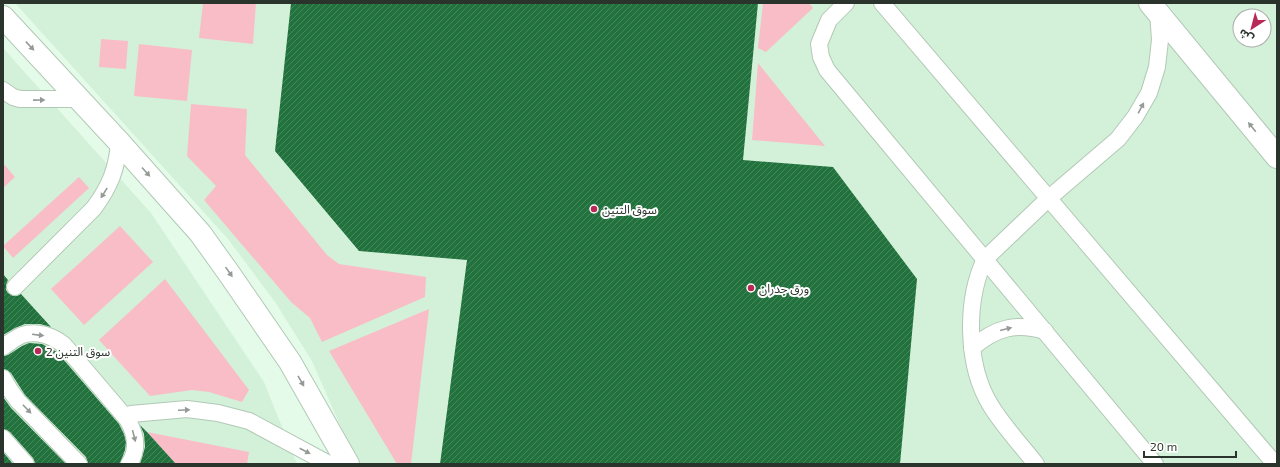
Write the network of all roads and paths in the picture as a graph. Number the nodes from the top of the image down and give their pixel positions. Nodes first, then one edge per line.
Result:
1 (846, 3) edge
2 (882, 3) edge
3 (1154, 8) edge
4 (3, 17) edge
5 (3, 90) edge
6 (80, 99) junction
7 (119, 142) junction
8 (1277, 157) edge
9 (1049, 198) junction
10 (985, 259) junction
11 (15, 287) dead end
12 (1045, 331) junction
13 (3, 347) edge
14 (972, 348) junction
15 (3, 378) edge
16 (131, 414) dead end
17 (3, 438) edge
18 (26, 464) edge
19 (78, 464) edge
20 (129, 464) edge
21 (329, 464) edge
22 (348, 464) edge
23 (1036, 464) edge
24 (1155, 464) edge
25 (1275, 464) edge

1 - 10 lane
2 - 9 lane
8 -> 3 street
9 -> 3 lane
4 -> 6 street
5 -> 6 lane
6 - 7 street
7 -> 11 lane
7 -> 22 street
9 - 10 lane
9 - 25 lane
10 - 12 lane
10 - 14 lane
14 -> 12 lane
12 - 24 lane
13 -> 20 lane
14 - 23 lane
15 -> 19 lane
16 -> 21 lane
17 - 18 lane

